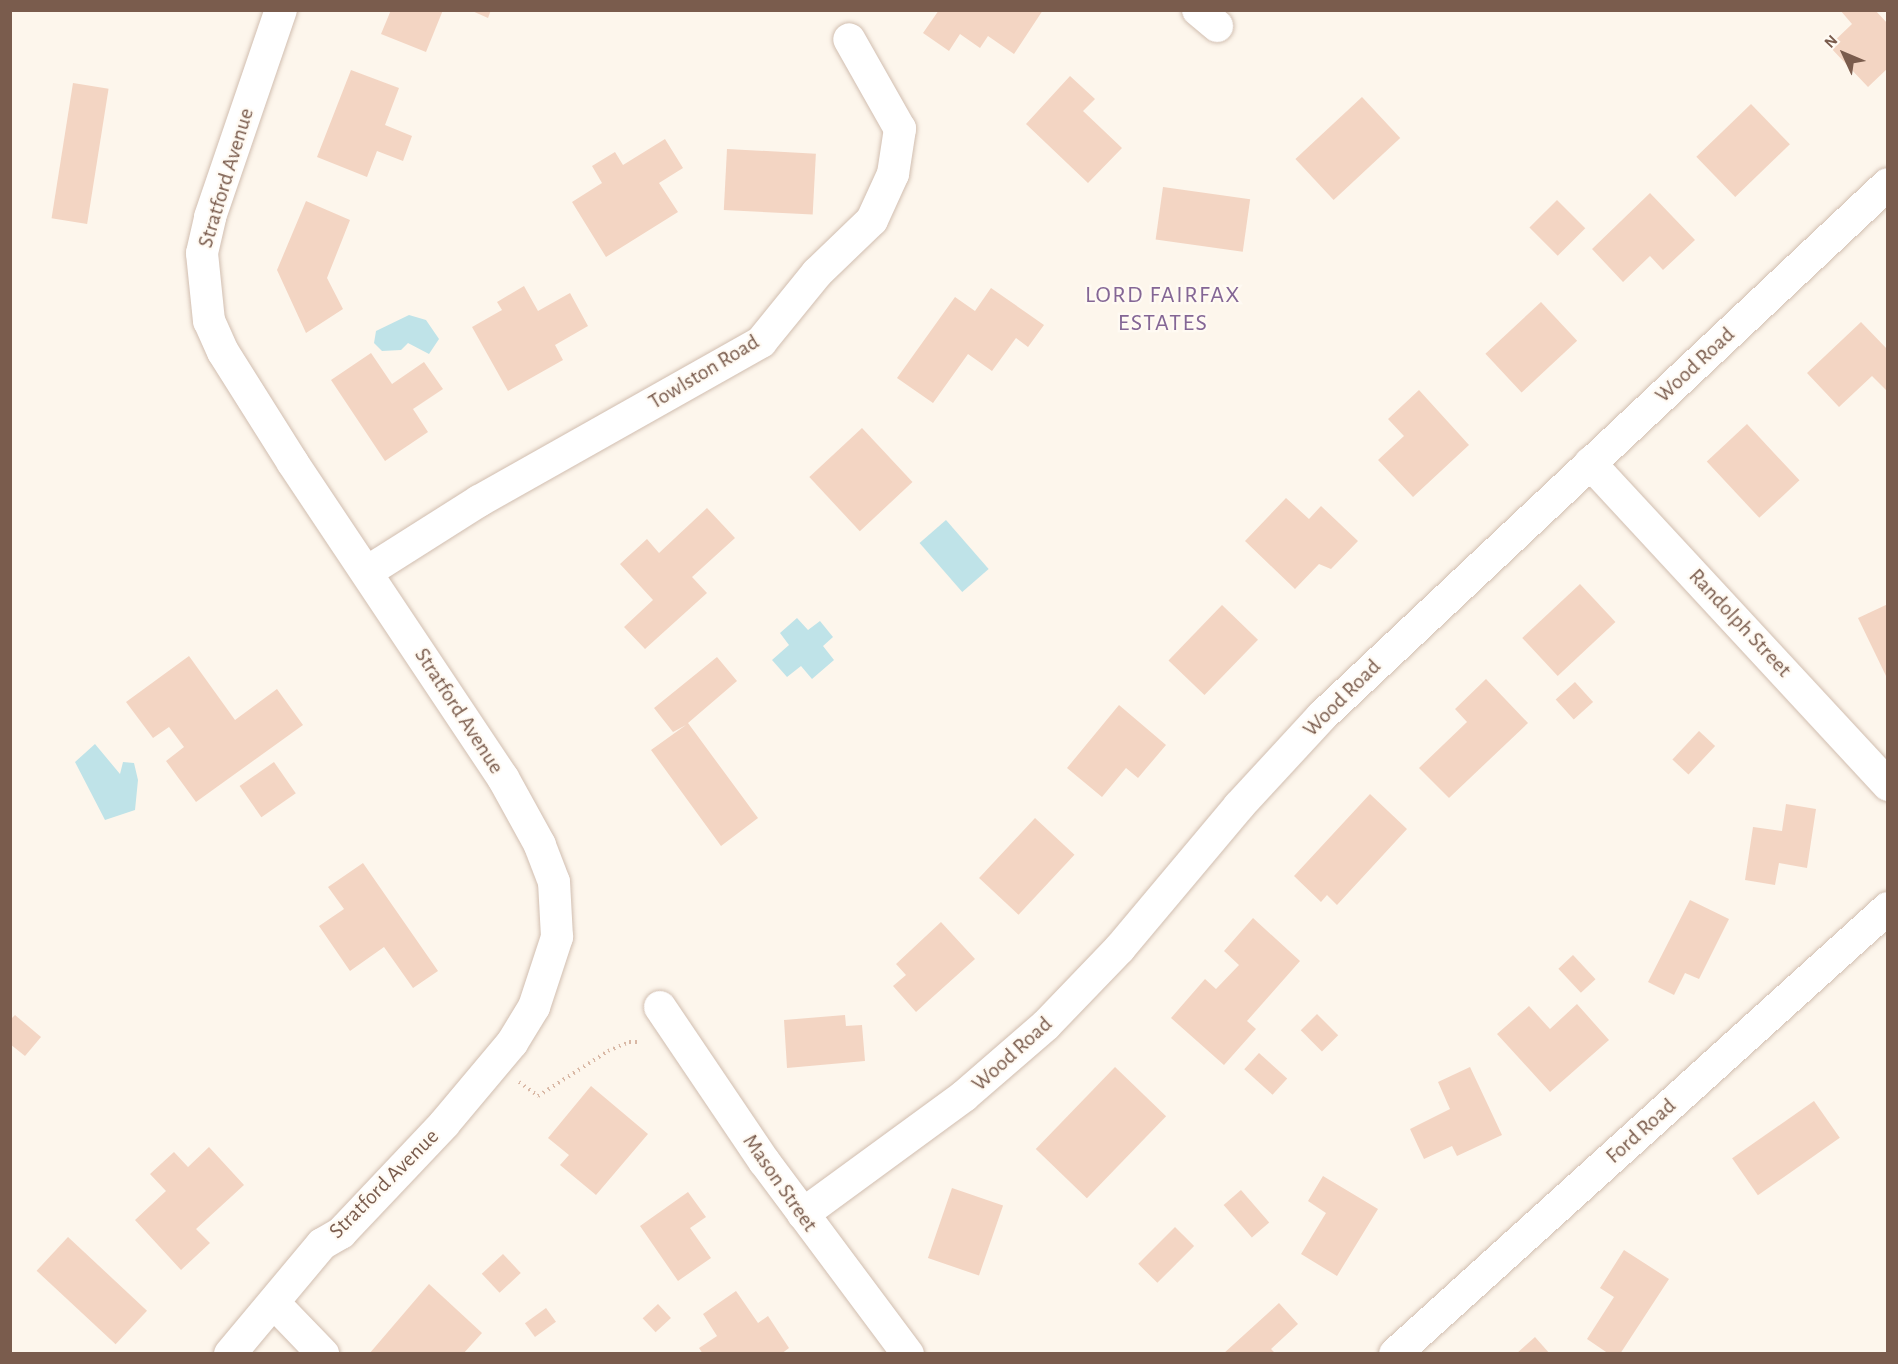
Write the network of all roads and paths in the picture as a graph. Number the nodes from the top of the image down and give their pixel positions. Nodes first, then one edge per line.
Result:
1 (281, 10) edge
2 (849, 39) dead end
3 (1887, 184) edge
4 (1590, 463) junction
5 (367, 572) junction
6 (1887, 785) edge
7 (1887, 908) edge
8 (660, 1007) dead end
9 (641, 1042) dead end
10 (496, 1061) junction
11 (802, 1214) junction
12 (274, 1303) junction
13 (230, 1353) edge
14 (323, 1353) edge
15 (908, 1353) edge
16 (1395, 1353) edge

1 - 5 street, Stratford Avenue
2 - 5 street, Towlston Road
3 - 4 street, Wood Road
4 - 6 street, Randolph Street
4 - 11 street, Wood Road
5 - 10 street, Stratford Avenue
7 - 16 street, Ford Road
8 - 11 street, Mason Street
9 - 10 path
10 - 12 street, Stratford Avenue
11 - 15 street, Mason Street
12 - 13 street, Stratford Avenue
12 - 14 street

